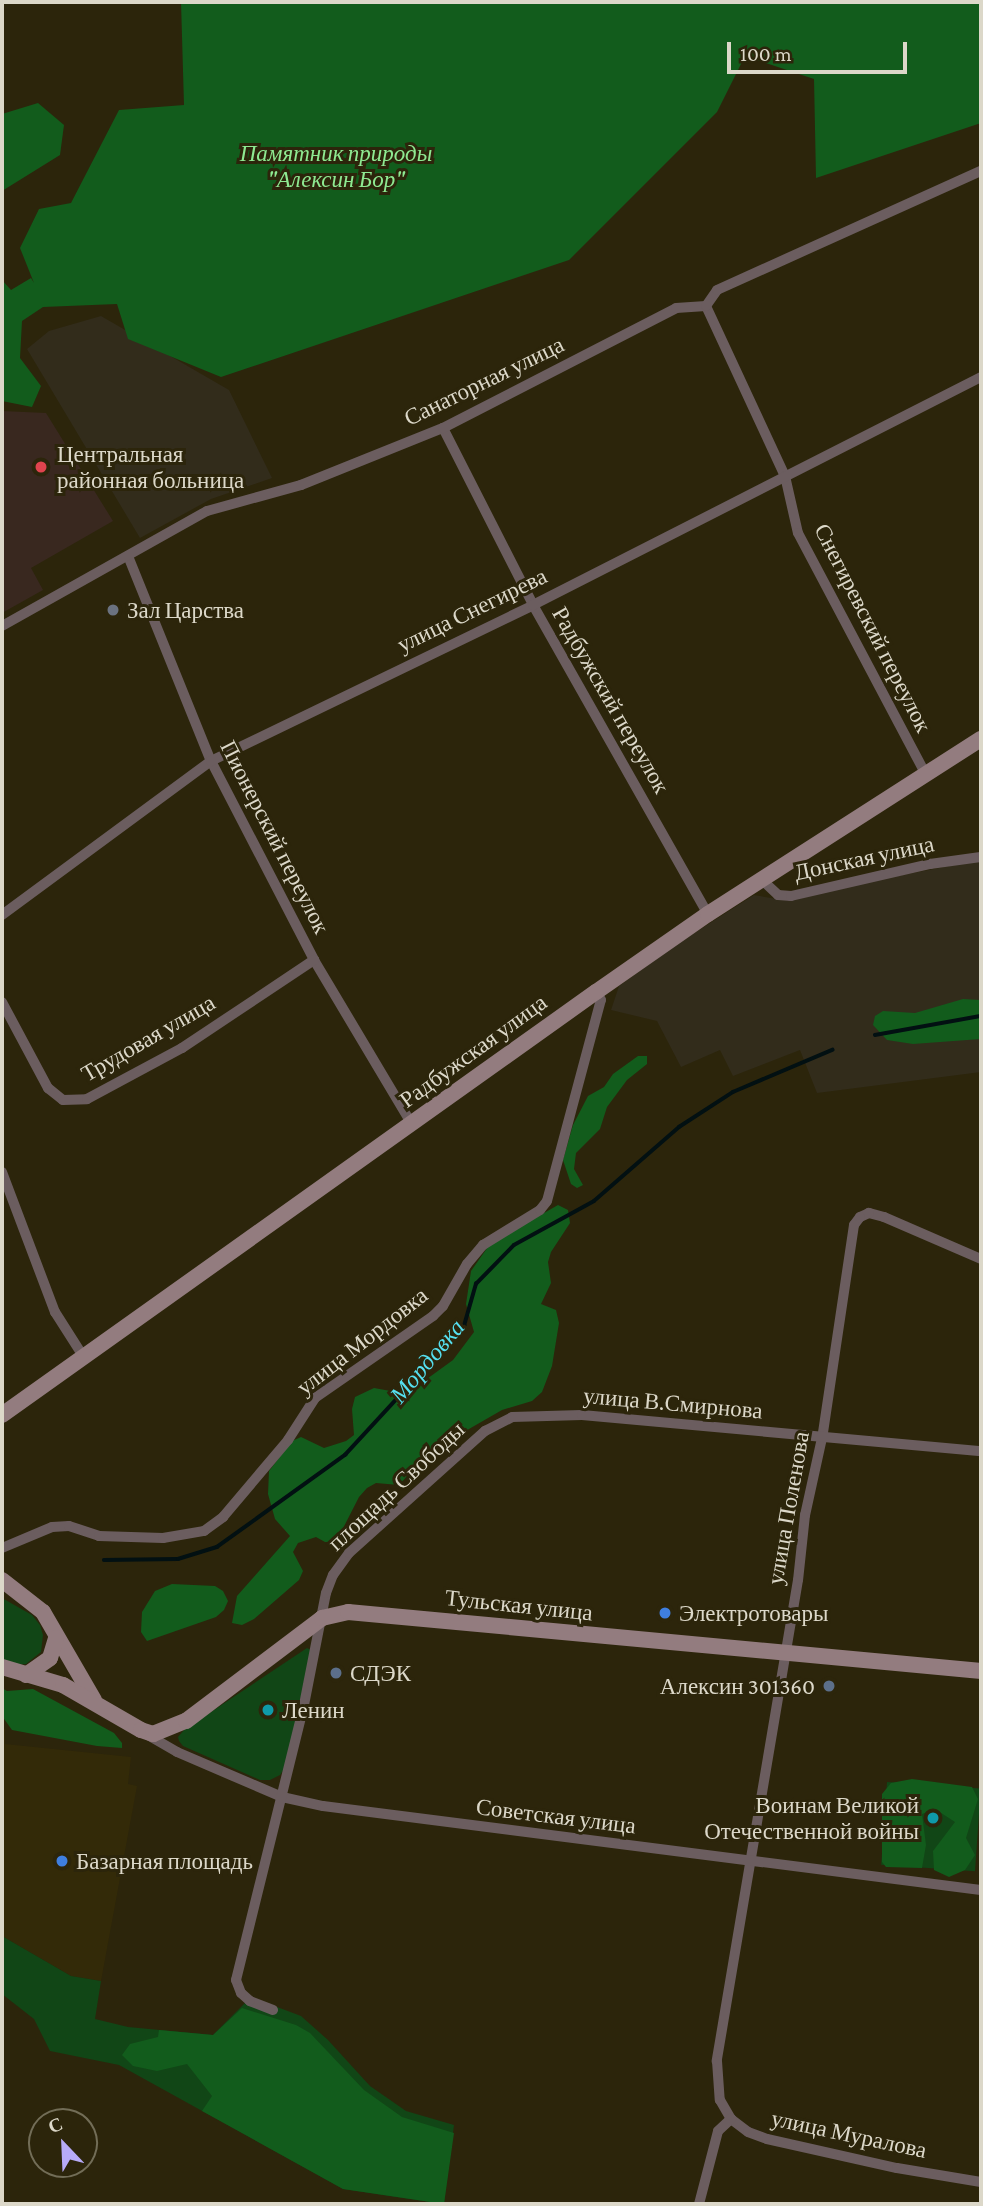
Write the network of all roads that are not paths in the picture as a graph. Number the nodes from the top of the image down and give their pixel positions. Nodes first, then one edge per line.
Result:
1 (981, 171) edge
2 (706, 306) junction
3 (981, 377) edge
4 (443, 428) junction
5 (785, 476) junction
6 (128, 556) junction
7 (533, 604) junction
8 (2, 626) edge
9 (981, 739) edge
10 (211, 761) junction
11 (926, 775) junction
12 (981, 857) edge
13 (762, 880) junction
14 (2, 915) edge
15 (708, 915) junction
16 (314, 960) junction
17 (596, 992) junction
18 (2, 1002) edge
19 (411, 1124) junction
20 (2, 1172) edge
21 (981, 1259) edge
22 (83, 1356) junction
23 (529, 1414) joint
24 (2, 1415) edge
25 (821, 1438) junction
26 (981, 1451) edge
27 (2, 1548) edge
28 (2, 1580) edge
29 (322, 1618) junction
30 (56, 1638) junction
31 (784, 1654) junction
32 (2, 1667) edge
33 (981, 1671) edge
34 (26, 1675) junction
35 (97, 1704) junction
36 (141, 1730) junction
37 (282, 1797) junction
38 (751, 1861) junction
39 (981, 1891) edge
40 (272, 2010) dead end
41 (731, 2119) junction
42 (981, 2182) edge
43 (699, 2204) edge

1 - 2 street
2 - 4 street, Санаторная улица
2 - 5 street, Снегиревский переулок
3 - 5 street, улица Снегирева
4 - 6 street, Санаторная улица
4 - 7 street, Радбужский переулок
5 - 7 street, улица Снегирева
5 - 11 street, Снегиревский переулок
6 - 8 street, Санаторная улица
6 - 10 street, Пионерский переулок
7 - 10 street, улица Снегирева
7 - 15 street, Радбужский переулок
9 - 11 main road, Радбужская улица
10 - 14 street, улица Снегирева
10 - 16 street, Пионерский переулок
11 - 13 main road, Радбужская улица
12 - 13 street, Донская улица
13 - 15 main road, Радбужская улица
15 - 17 main road, Радбужская улица
16 - 18 street, Трудовая улица
16 - 19 street, Пионерский переулок
17 - 19 main road, Радбужская улица
17 - 27 street, улица Мордовка
19 - 22 main road, Радбужская улица
20 - 22 street
21 - 25 street, улица Поленова
22 - 24 main road, Радбужская улица
23 - 25 street, улица В.Смирнова
23 - 29 street, площадь Свободы
25 - 26 street, улица В.Смирнова
25 - 31 street, улица Поленова
28 - 30 main road
29 - 31 main road, Тульская улица
29 - 36 main road, Тульская улица
29 - 37 street, площадь Свободы
30 - 34 main road
30 - 35 main road
31 - 33 main road, Тульская улица
31 - 38 street, улица Поленова
32 - 34 main road
34 - 35 main road
35 - 36 main road
36 - 37 street, Советская улица
37 - 38 street, Советская улица
37 - 40 street, площадь Свободы
38 - 39 street, Советская улица
38 - 41 street, улица Поленова
41 - 42 street, улица Муралова
41 - 43 street

